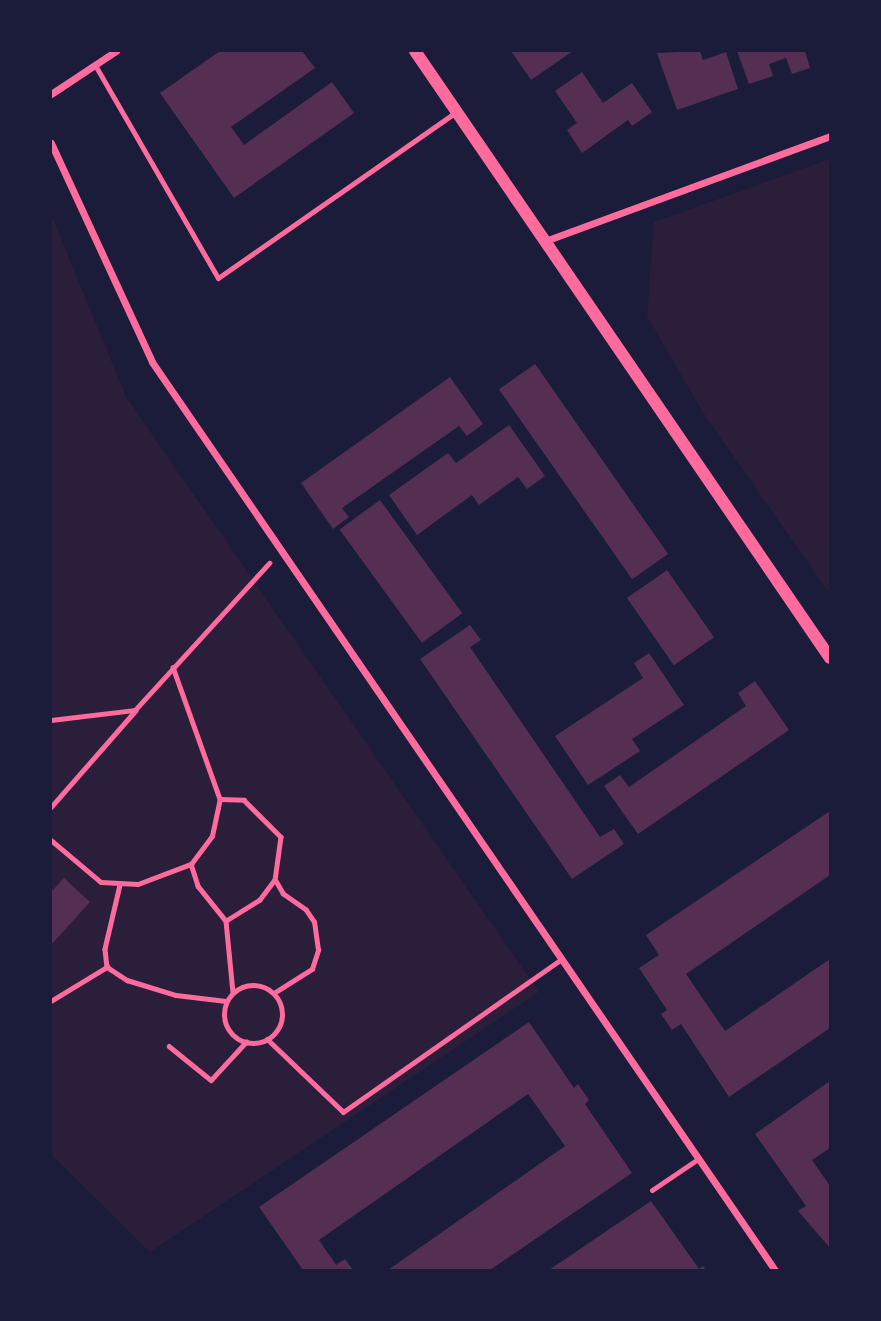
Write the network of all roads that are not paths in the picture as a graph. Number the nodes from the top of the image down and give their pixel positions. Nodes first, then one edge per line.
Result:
1 (116, 51) edge
2 (415, 51) edge
3 (95, 65) junction
4 (51, 94) edge
5 (457, 112) junction
6 (830, 136) edge
7 (51, 143) edge
8 (545, 241) junction
9 (830, 658) edge
10 (560, 960) junction
11 (267, 1040) junction
12 (698, 1159) junction
13 (652, 1190) dead end
14 (775, 1270) edge

1 - 3 street
2 - 5 street
3 - 4 street
3 - 5 lane
5 - 8 street
6 - 8 street
7 - 10 street
8 - 9 street
10 - 11 lane
10 - 12 street
11 - 11 lane
12 - 13 lane
12 - 14 street

